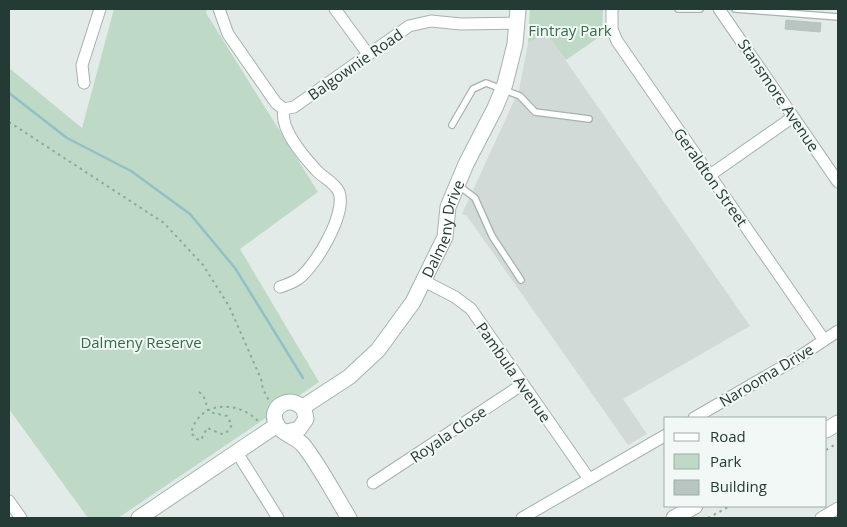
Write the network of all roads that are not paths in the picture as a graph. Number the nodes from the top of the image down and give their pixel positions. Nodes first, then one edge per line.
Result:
1 (100, 9) edge
2 (219, 9) edge
3 (335, 9) edge
4 (612, 9) edge
5 (678, 9) edge
6 (700, 9) edge
7 (719, 9) edge
8 (735, 9) edge
9 (518, 16) edge
10 (838, 17) edge
11 (368, 54) junction
12 (84, 83) dead end
13 (503, 89) junction
14 (284, 109) junction
15 (793, 117) junction
16 (589, 119) dead end
17 (452, 125) dead end
18 (710, 175) junction
19 (838, 182) edge
20 (458, 185) junction
21 (521, 280) dead end
22 (424, 281) junction
23 (280, 287) dead end
24 (838, 331) edge
25 (824, 340) junction
26 (523, 384) junction
27 (304, 415) junction
28 (696, 417) edge
29 (838, 422) edge
30 (827, 429) edge
31 (276, 430) junction
32 (664, 436) edge
33 (236, 451) junction
34 (589, 479) junction
35 (373, 483) dead end
36 (9, 501) edge
37 (693, 507) edge
38 (838, 508) edge
39 (21, 518) edge
40 (139, 518) edge
41 (278, 518) edge
42 (349, 518) edge
43 (359, 518) edge
44 (522, 518) edge
45 (674, 518) edge
46 (821, 518) edge

1 - 12 street
2 - 14 street
3 - 11 street
4 - 18 street, Geraldton Street
5 - 6 lane
7 - 15 street, Stansmore Avenue
8 - 10 lane
9 - 11 street, Balgownie Road
9 - 13 street, Dalmeny Drive
11 - 14 street, Balgownie Road
13 - 16 lane
13 - 17 lane
13 - 20 street, Dalmeny Drive
14 - 23 street
15 - 18 street
15 - 19 street, Stansmore Avenue
18 - 25 street, Geraldton Street
20 - 21 lane
20 - 22 street, Dalmeny Drive
22 - 26 street, Pambula Avenue
22 - 27 street, Dalmeny Drive
24 - 25 street, Narooma Drive
25 - 28 street, Narooma Drive
26 - 34 street, Pambula Avenue
26 - 35 street, Royala Close
27 - 31 street
27 - 31 street
27 - 43 street
29 - 30 street
31 - 33 street
31 - 42 street
32 - 34 street
33 - 40 street
33 - 41 street
34 - 44 street
36 - 39 street
37 - 45 street
38 - 46 street

